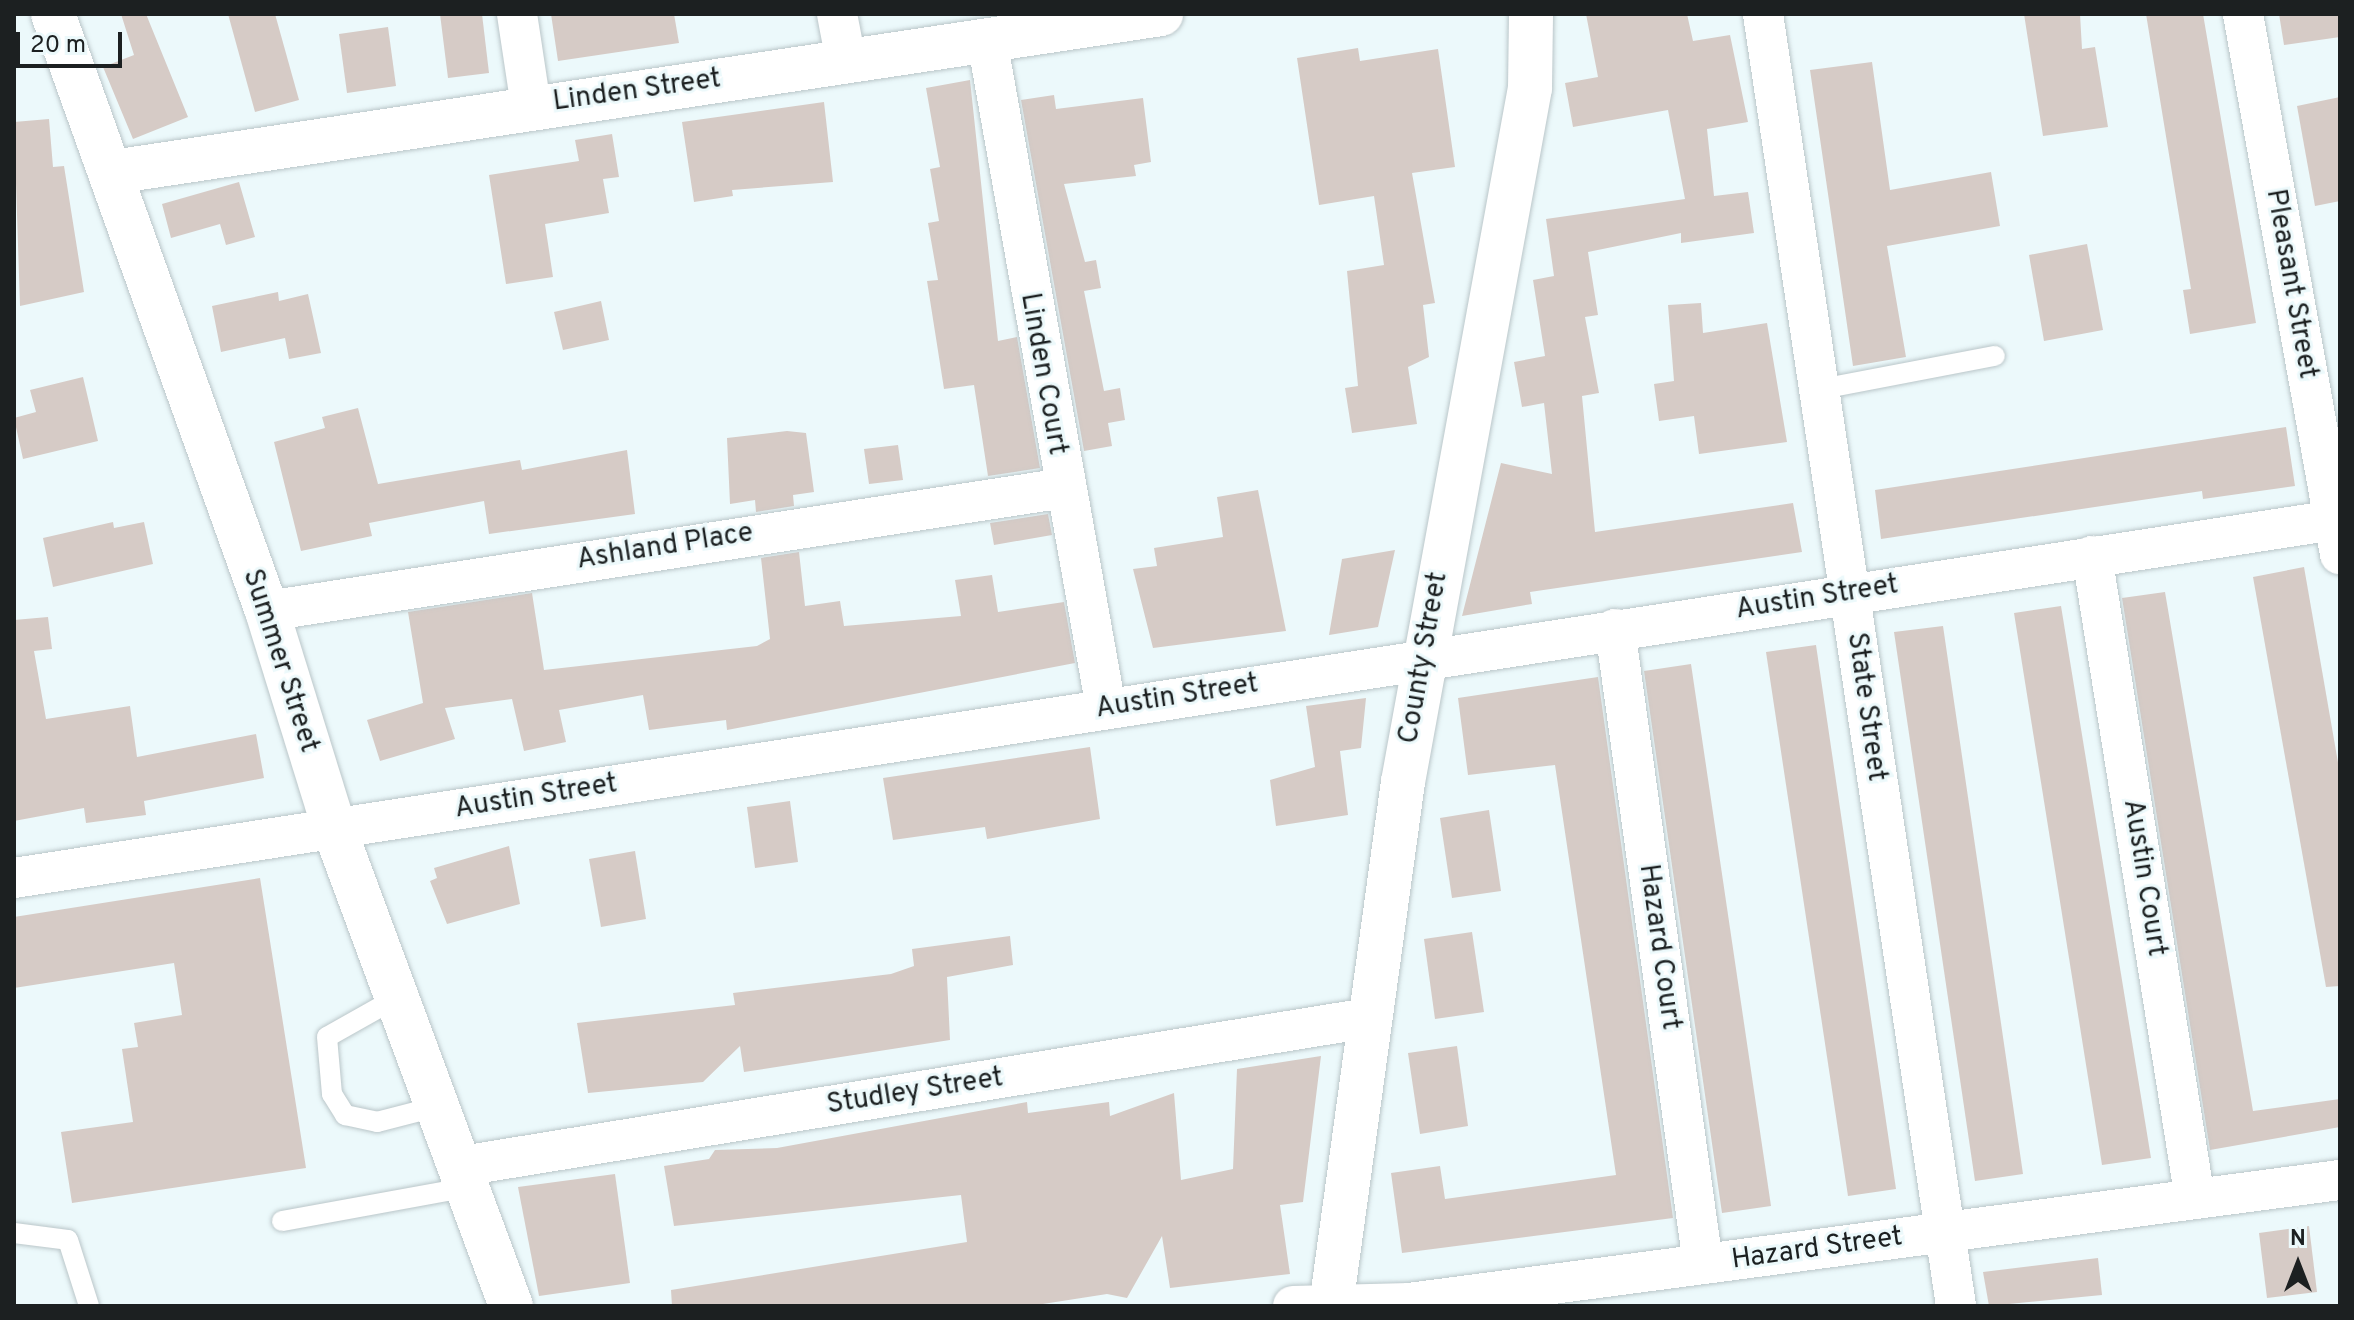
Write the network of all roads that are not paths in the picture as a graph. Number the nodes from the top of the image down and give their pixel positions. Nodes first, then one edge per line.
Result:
1 (53, 14) edge
2 (517, 14) edge
3 (837, 14) edge
4 (1161, 14) edge
5 (1531, 14) edge
6 (1763, 14) edge
7 (2243, 14) edge
8 (987, 40) junction
9 (846, 61) junction
10 (531, 107) junction
11 (113, 172) junction
12 (1995, 356) dead end
13 (1816, 390) junction
14 (1064, 488) junction
15 (2338, 531) edge
16 (2092, 556) junction
17 (1849, 593) junction
18 (267, 611) junction
19 (1615, 629) junction
20 (1424, 658) junction
21 (1106, 708) junction
22 (334, 828) junction
23 (14, 878) edge
24 (398, 997) junction
25 (1368, 1018) junction
26 (439, 1106) junction
27 (466, 1177) junction
28 (2340, 1180) edge
29 (2195, 1199) junction
30 (282, 1221) dead end
31 (1945, 1232) junction
32 (14, 1233) edge
33 (1703, 1264) junction
34 (1318, 1305) edge
35 (89, 1306) edge
36 (511, 1306) edge
37 (1956, 1306) edge

1 - 11 main road, Summer Street
2 - 10 street
3 - 9 street
4 - 8 main road, Linden Street
5 - 20 main road, County Street
6 - 13 street, State Street
7 - 15 street, Pleasant Street
8 - 9 main road, Linden Street
8 - 14 street, Linden Court
9 - 10 main road, Linden Street
10 - 11 main road, Linden Street
11 - 18 main road, Summer Street
12 - 13 lane
13 - 17 street, State Street
14 - 18 street, Ashland Place
14 - 21 street, Linden Court
15 - 16 street, Austin Street
16 - 17 street, Austin Street
16 - 29 street, Austin Court
17 - 19 street, Austin Street
17 - 31 street, State Street
18 - 22 main road, Summer Street
19 - 20 street, Austin Street
19 - 33 street, Hazard Court
20 - 21 street, Austin Street
20 - 25 main road, County Street
21 - 22 street, Austin Street
22 - 23 street, Austin Street
22 - 24 main road, Summer Street
24 - 26 main road, Summer Street
24 - 26 lane
25 - 27 street, Studley Street
25 - 34 main road, County Street
26 - 27 main road, Summer Street
27 - 30 lane
27 - 36 main road, Summer Street
28 - 29 street, Hazard Street
29 - 31 street, Hazard Street
31 - 33 street, Hazard Street
31 - 37 street, State Street
32 - 35 lane
33 - 34 street, Hazard Street

